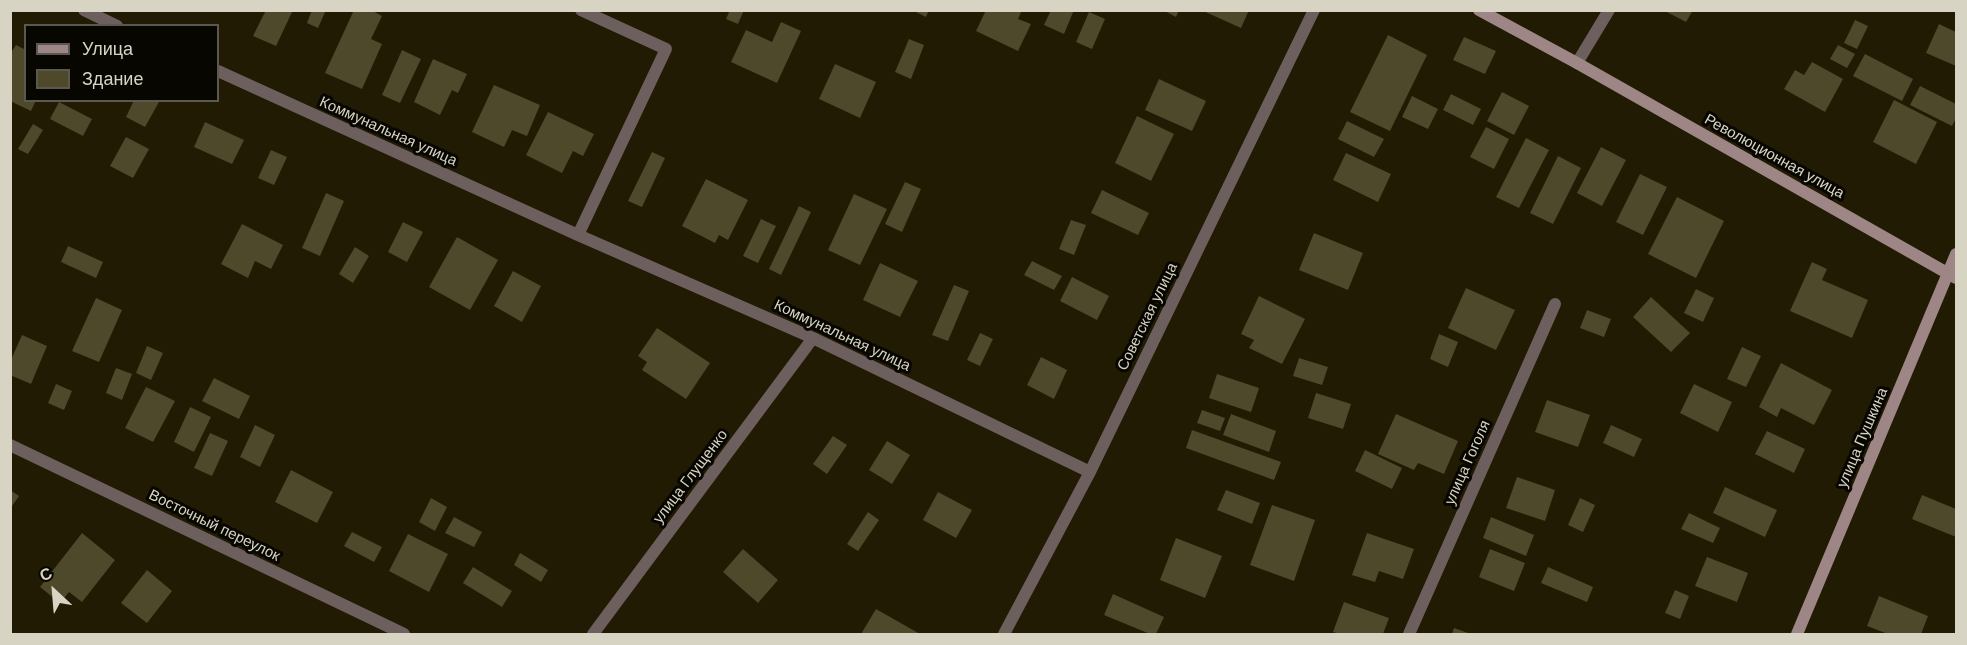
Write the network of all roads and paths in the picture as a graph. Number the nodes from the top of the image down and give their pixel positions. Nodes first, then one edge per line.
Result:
1 (84, 10) edge
2 (581, 10) edge
3 (1314, 10) edge
4 (1479, 10) edge
5 (1609, 10) edge
6 (113, 24) edge
7 (1577, 63) junction
8 (219, 71) edge
9 (578, 235) junction
10 (1956, 254) edge
11 (1952, 275) edge
12 (1555, 304) dead end
13 (813, 338) junction
14 (10, 445) edge
15 (1089, 472) junction
16 (404, 634) edge
17 (592, 634) edge
18 (1004, 634) edge
19 (1408, 634) edge
20 (1797, 634) edge

1 - 6 street
2 - 9 street
3 - 15 street, Советская улица
4 - 7 street, Революционная улица
5 - 7 street
7 - 11 street, Революционная улица
8 - 9 street, Коммунальная улица
9 - 13 street, Коммунальная улица
10 - 11 street, улица Пушкина
11 - 20 street, улица Пушкина
12 - 19 street, улица Гоголя
13 - 15 street, Коммунальная улица
13 - 17 street, улица Глущенко
14 - 16 street, Восточный переулок
15 - 18 street, Советская улица

